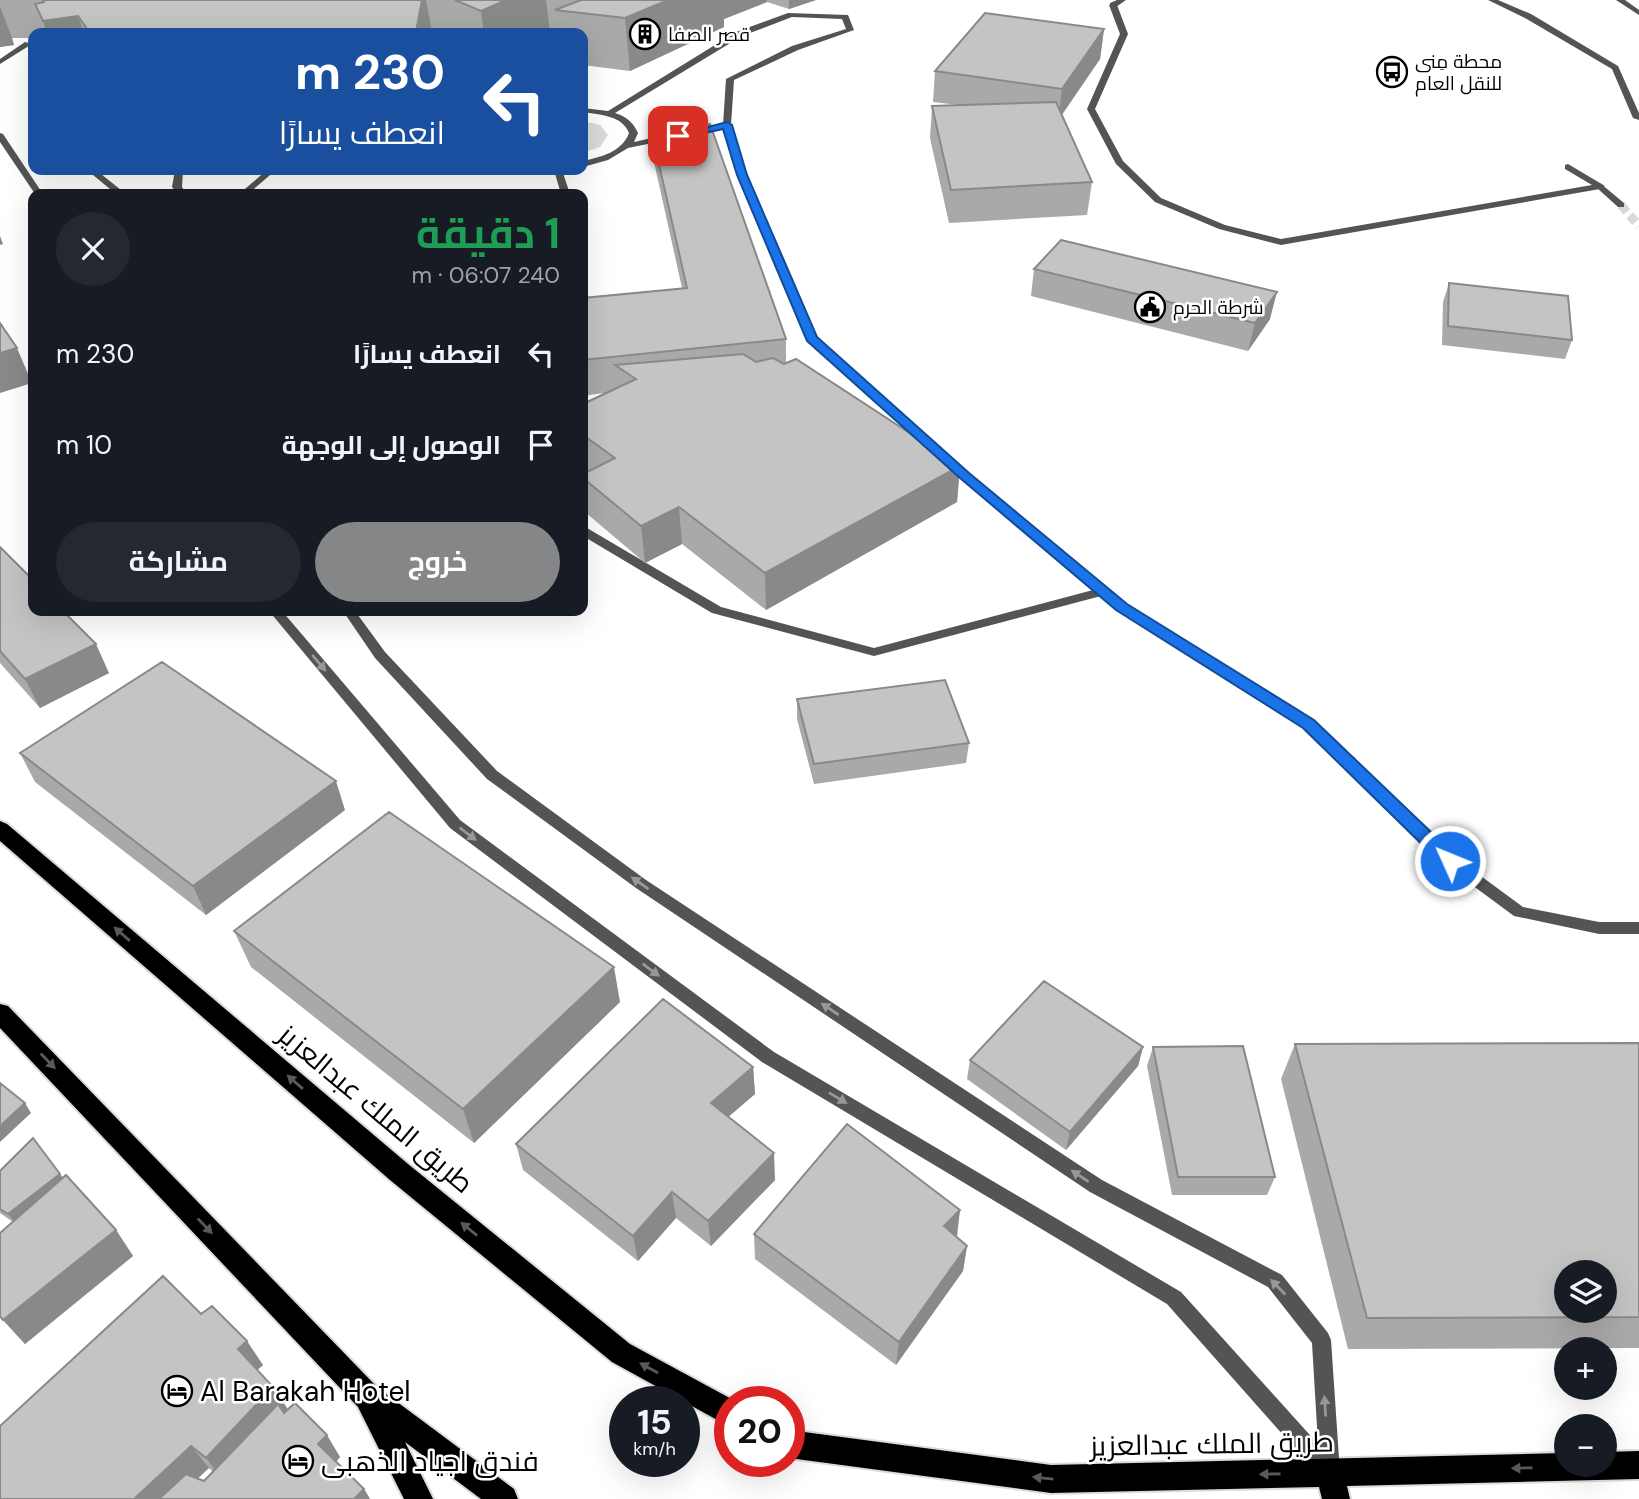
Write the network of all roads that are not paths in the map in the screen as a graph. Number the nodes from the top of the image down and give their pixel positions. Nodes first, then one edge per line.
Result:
1 (1122, 0) edge
2 (1492, 0) edge
3 (1620, 0) edge
4 (1639, 13) edge
5 (28, 44) dead end
6 (0, 62) edge
7 (588, 111) edge
8 (608, 114) junction
9 (1638, 119) edge
10 (0, 136) edge
11 (678, 136) edge
12 (629, 146) junction
13 (588, 163) edge
14 (1568, 167) dead end
15 (97, 175) edge
16 (266, 175) edge
17 (1600, 186) junction
18 (36, 189) edge
19 (115, 189) edge
20 (249, 189) edge
21 (1621, 205) tunnel mouth
22 (588, 534) edge
23 (1103, 591) junction
24 (279, 616) edge
25 (353, 616) edge
26 (0, 829) edge
27 (1639, 928) edge
28 (4, 1024) edge
29 (367, 1397) junction
30 (714, 1404) edge
31 (805, 1446) edge
32 (1639, 1465) edge
33 (1333, 1486) edge
34 (419, 1499) edge
35 (504, 1499) edge

1 - 17 street
2 - 9 street
3 - 4 street
5 - 6 street
7 - 8 street
8 - 12 street
8 - 23 street
10 - 18 street
11 - 12 street
12 - 13 street
14 - 17 street
15 - 19 street
16 - 20 street
17 - 21 street
22 - 23 street
23 - 27 street
24 -> 33 street
33 -> 25 street
30 -> 26 highway, طريق الملك عبدالعزيز
28 -> 29 highway
29 - 34 highway
29 - 35 highway
33 -> 31 highway, طريق الملك عبدالعزيز
32 -> 33 highway, طريق الملك عبدالعزيز

